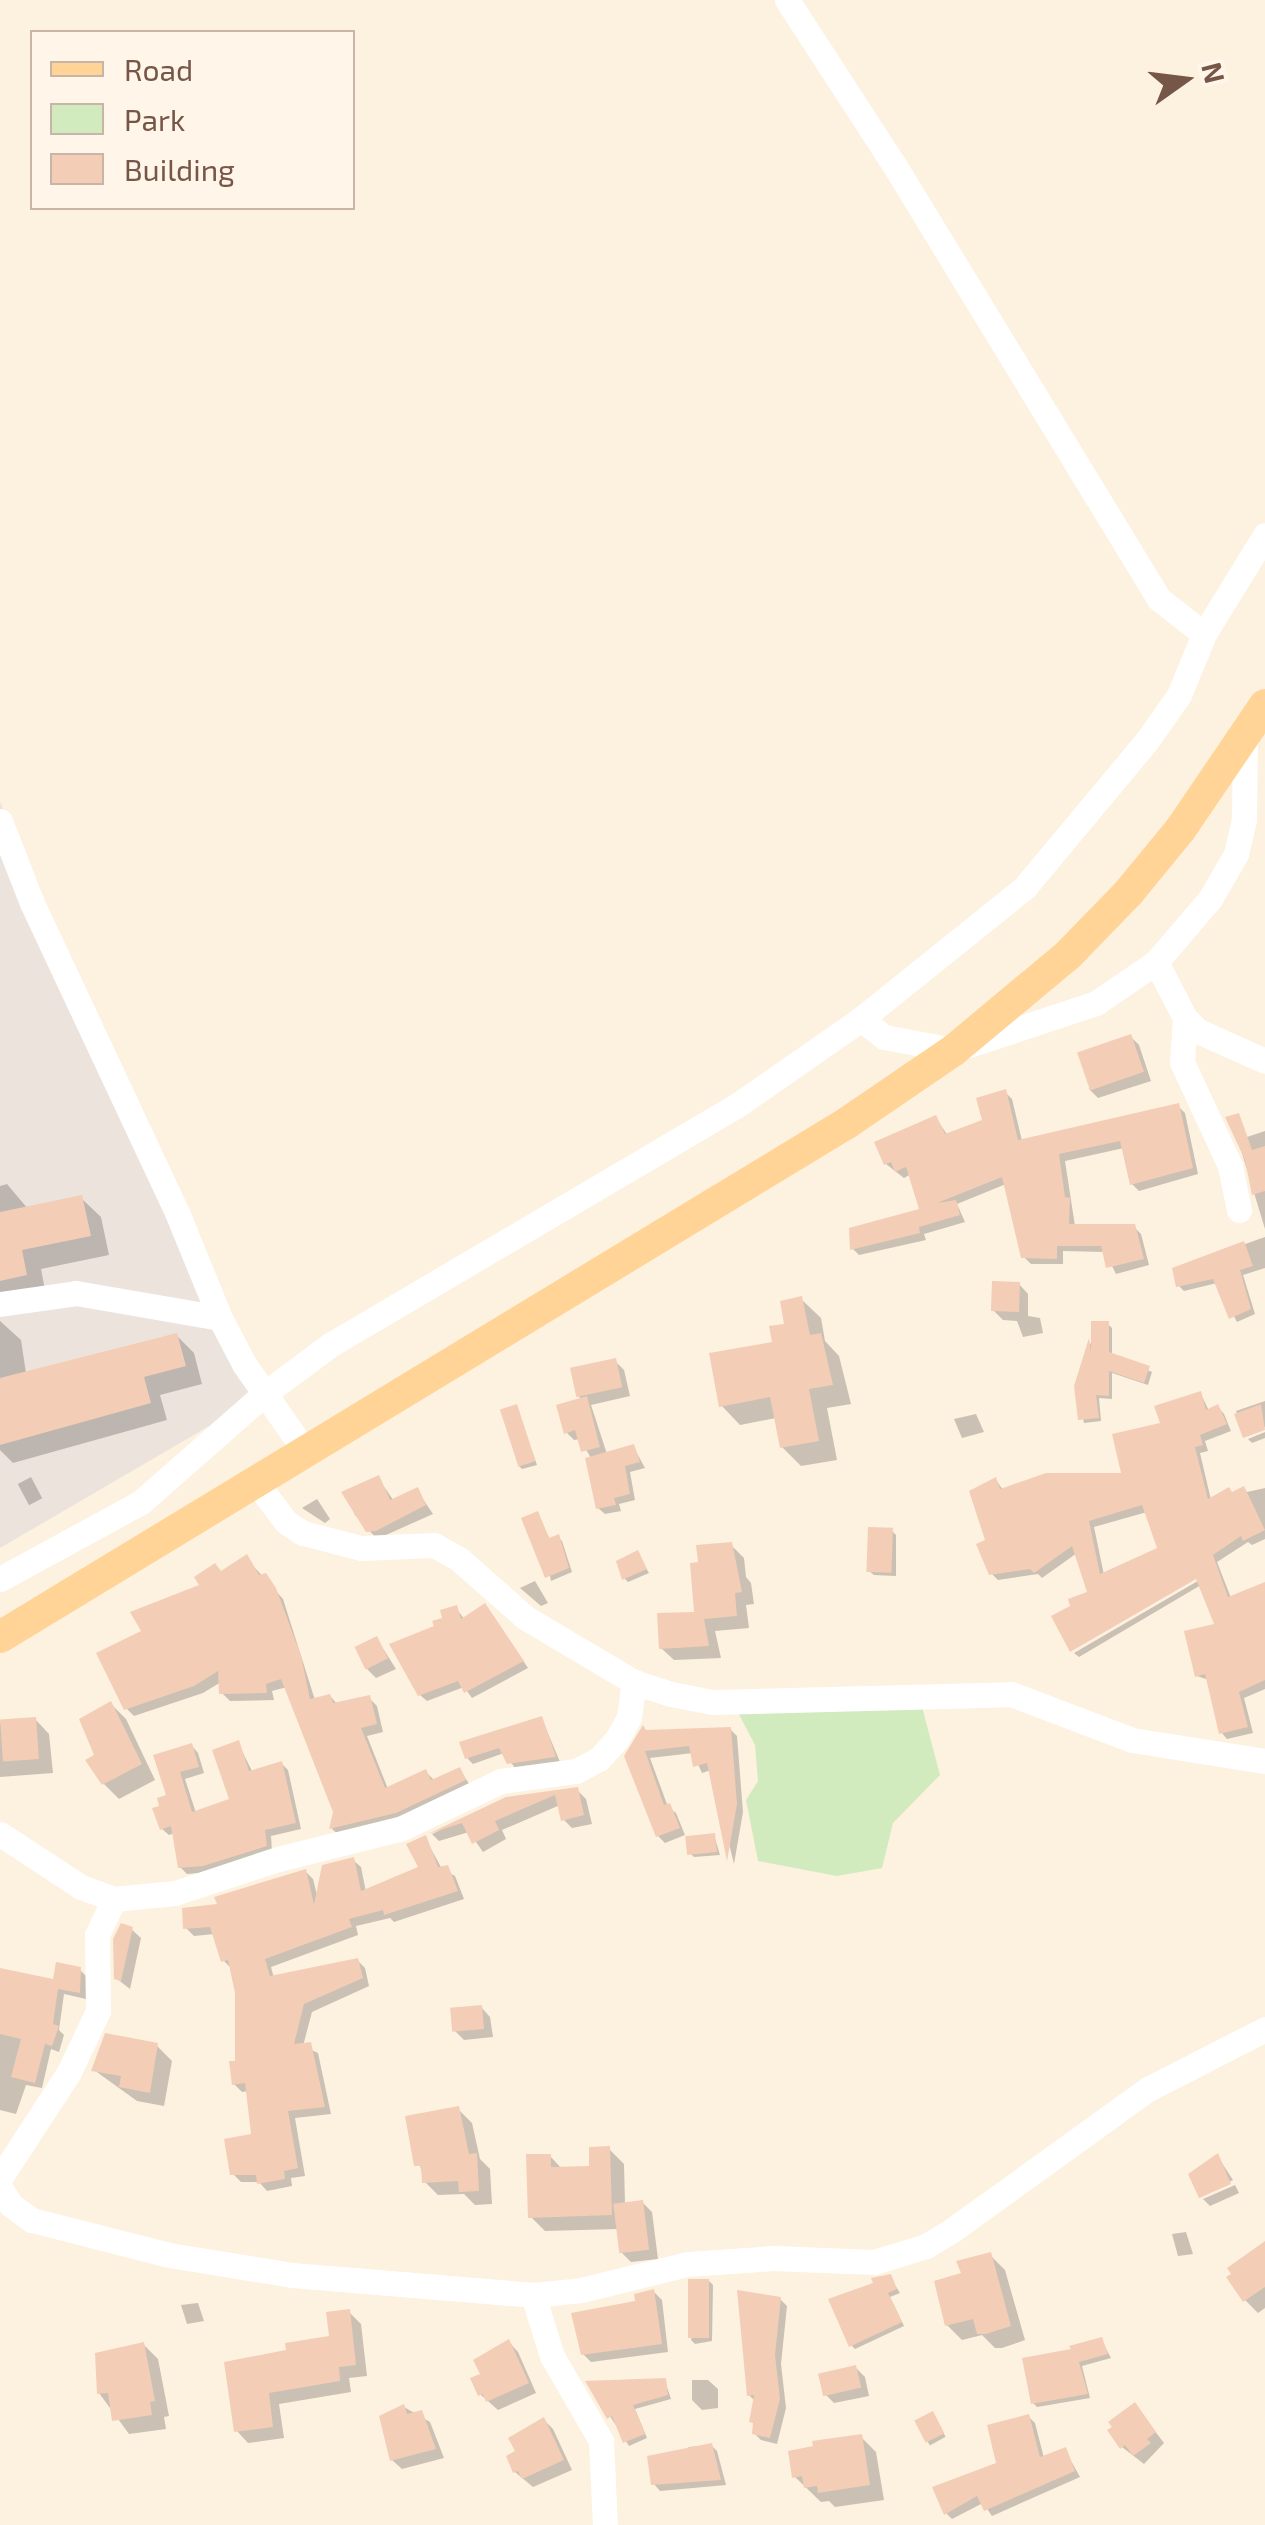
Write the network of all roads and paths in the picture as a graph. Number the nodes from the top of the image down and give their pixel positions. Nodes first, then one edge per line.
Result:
1 (786, 0) edge
2 (1265, 535) edge
3 (1204, 634) junction
4 (1265, 705) edge
5 (1245, 737) junction
6 (0, 821) edge
7 (1156, 962) junction
8 (1185, 1018) junction
9 (862, 1019) junction
10 (954, 1050) junction
11 (1265, 1061) edge
12 (1239, 1210) dead end
13 (0, 1304) edge
14 (220, 1318) junction
15 (264, 1394) junction
16 (304, 1451) junction
17 (255, 1481) junction
18 (0, 1579) edge
19 (0, 1638) edge
20 (634, 1682) junction
21 (1265, 1761) edge
22 (0, 1834) edge
23 (114, 1899) junction
24 (1265, 2029) edge
25 (0, 2178) edge
26 (0, 2188) edge
27 (533, 2295) junction
28 (605, 2525) edge

1 - 3 street
2 - 3 street
3 - 9 street
4 - 5 main road
5 - 7 street
5 - 10 main road
6 - 14 street
7 - 8 street
7 - 10 street
8 - 11 street
8 - 12 street
9 - 10 street
9 - 15 street
10 - 16 main road
13 - 14 street
14 - 15 street
15 - 16 street
15 - 18 street
16 - 17 main road
17 - 19 main road
17 - 20 street
20 - 21 street
20 - 23 street
22 - 23 street
23 - 25 street
24 - 27 street
26 - 27 street
27 - 28 street

